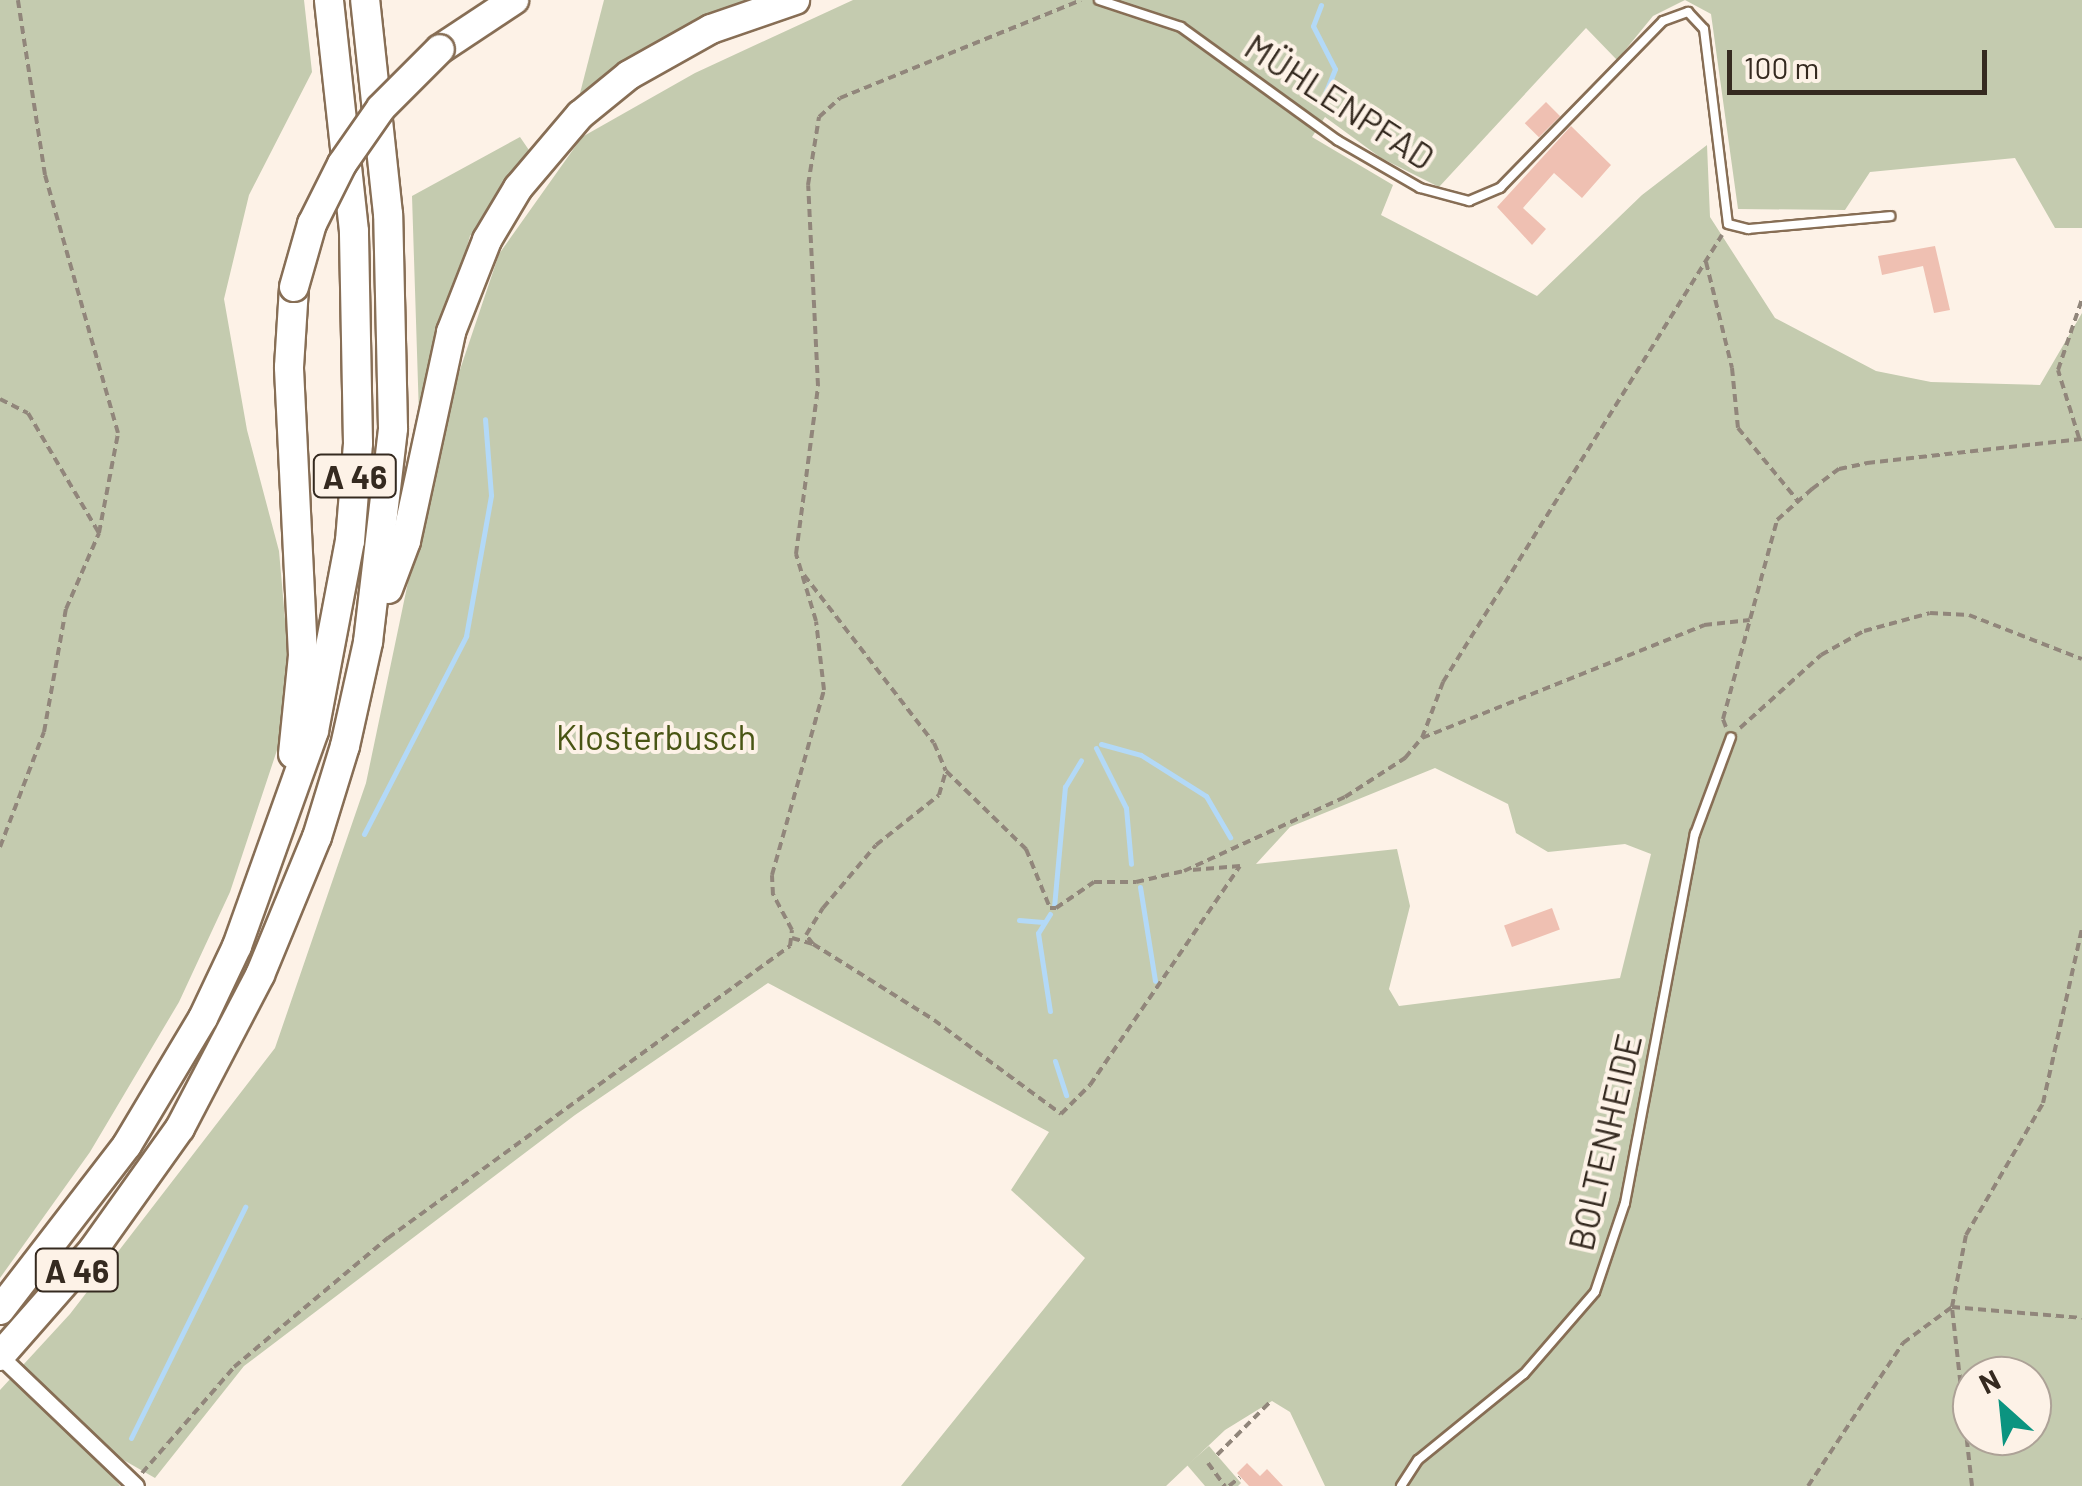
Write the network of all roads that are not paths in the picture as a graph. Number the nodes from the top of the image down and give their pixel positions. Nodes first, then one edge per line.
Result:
1 (329, 0) edge
2 (365, 0) edge
3 (514, 0) edge
4 (796, 0) edge
5 (1099, 0) edge
6 (1890, 216) dead end
7 (368, 642) junction
8 (1731, 737) road end
9 (290, 807) junction
10 (0, 1310) edge
11 (0, 1356) edge
12 (134, 1485) edge
13 (1402, 1486) edge

1 - 9 highway, A 46
2 - 7 highway, A 46
3 - 9 highway, bridge
4 - 7 highway
5 - 6 lane, MÜHLENPFAD
7 - 11 highway, A 46
8 - 13 lane, BOLTENHEIDE
9 - 10 highway, A 46
11 - 12 street

